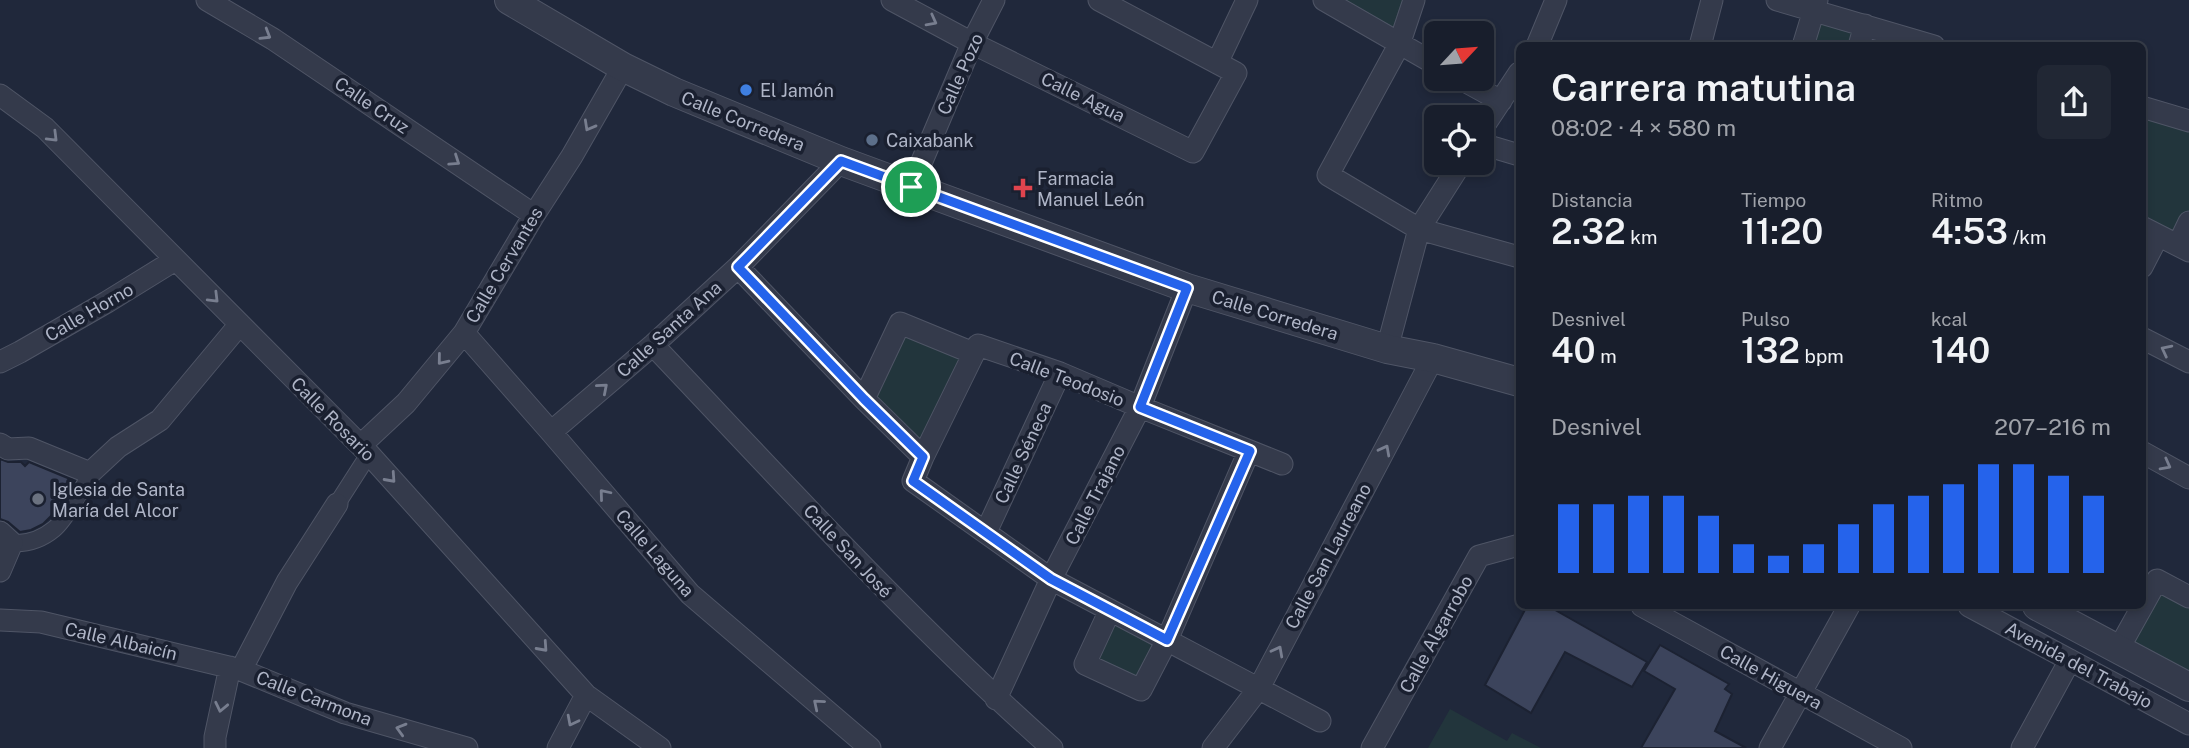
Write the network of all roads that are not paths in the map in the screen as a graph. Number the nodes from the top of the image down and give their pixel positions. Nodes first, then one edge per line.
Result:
1 (207, 0) edge
2 (509, 0) edge
3 (892, 0) edge
4 (994, 0) edge
5 (1099, 0) edge
6 (1247, 0) edge
7 (1324, 0) edge
8 (1414, 0) edge
9 (1556, 0) edge
10 (1713, 0) edge
11 (1777, 0) edge
12 (1816, 5) edge
13 (1865, 25) junction
14 (1539, 42) edge
15 (1701, 42) edge
16 (1804, 42) edge
17 (1859, 42) edge
18 (1921, 42) edge
19 (972, 43) junction
20 (1399, 45) junction
21 (1424, 58) edge
22 (1217, 63) junction
23 (622, 67) junction
24 (1516, 78) edge
25 (1483, 91) edge
26 (0, 95) edge
27 (1501, 101) junction
28 (2146, 108) edge
29 (1494, 111) edge
30 (2189, 121) edge
31 (1494, 148) edge
32 (1516, 154) edge
33 (841, 161) junction
34 (1453, 175) edge
35 (911, 187) junction
36 (534, 215) junction
37 (2189, 222) edge
38 (1419, 229) junction
39 (2150, 231) edge
40 (2183, 248) edge
41 (2146, 249) edge
42 (1516, 256) edge
43 (175, 260) junction
44 (738, 267) junction
45 (1187, 288) junction
46 (240, 324) junction
47 (464, 333) junction
48 (2146, 340) edge
49 (653, 345) junction
50 (1387, 349) junction
51 (973, 353) junction
52 (1433, 358) junction
53 (0, 362) edge
54 (2189, 362) edge
55 (1060, 373) junction
56 (1516, 381) edge
57 (864, 399) junction
58 (1140, 407) junction
59 (551, 432) junction
60 (0, 444) edge
61 (365, 450) junction
62 (1250, 451) junction
63 (2146, 454) edge
64 (923, 457) junction
65 (1282, 464) dead end
66 (90, 473) junction
67 (2189, 478) edge
68 (337, 504) joint
69 (986, 533) junction
70 (6, 538) edge
71 (1516, 546) edge
72 (0, 572) edge
73 (1051, 579) junction
74 (2189, 597) edge
75 (2146, 600) edge
76 (1647, 609) edge
77 (1847, 609) edge
78 (1975, 609) edge
79 (2043, 609) edge
80 (2141, 609) edge
81 (1110, 610) junction
82 (0, 620) edge
83 (1167, 640) junction
84 (2119, 648) junction
85 (2070, 660) junction
86 (236, 668) junction
87 (2189, 687) edge
88 (1259, 688) junction
89 (1800, 694) junction
90 (586, 695) junction
91 (996, 699) junction
92 (1320, 721) dead end
93 (2189, 724) edge
94 (215, 748) edge
95 (467, 748) edge
96 (558, 748) edge
97 (660, 748) edge
98 (870, 748) edge
99 (1052, 748) edge
100 (1213, 748) edge
101 (1372, 748) edge
102 (1770, 748) edge
103 (1901, 748) edge
104 (2022, 748) edge

1 -> 36 street, Calle Cruz
2 - 23 street, Calle Corredera
3 -> 19 street, Calle Agua
4 - 19 street, Calle Pozo
5 - 22 street
6 - 22 street
7 - 20 street
8 - 20 street
9 - 14 street
10 - 15 street
11 - 12 street
12 - 13 street
12 - 16 street
13 - 17 street
13 - 18 street
19 - 22 street, Calle Agua
19 - 35 street, Calle Pozo
20 - 21 street
20 - 38 street
23 - 33 street, Calle Corredera
23 -> 36 street, Calle Cervantes
24 - 27 street
25 - 27 street
26 -> 43 street, Calle Rosario
27 - 29 street
28 - 30 street
31 - 32 street
33 - 35 street, Calle Corredera
33 - 44 street, Calle Santa Ana
34 - 38 street
35 - 45 street, Calle Corredera
36 - 47 street, Calle Cervantes
37 - 40 street
38 - 42 street
38 - 50 street
39 - 40 street
39 - 41 street
43 -> 46 street, Calle Rosario
43 - 53 street, Calle Horno
44 - 49 street, Calle Santa Ana
44 - 57 street
45 - 50 street, Calle Corredera
45 - 58 street, Calle Trajano
46 - 61 street, Calle Rosario
46 - 66 street
47 - 59 street, Calle Laguna
47 -> 61 street, Calle Cervantes
54 -> 48 street
59 -> 49 street, Calle Santa Ana
49 - 91 street, Calle San José
50 - 52 street
51 - 55 street, Calle Teodosio
51 - 57 street
51 - 64 street
52 - 56 street
88 -> 52 street, Calle San Laureano
55 - 58 street, Calle Teodosio
55 - 69 street, Calle Séneca
57 - 64 street
58 - 62 street, Calle Teodosio
58 - 73 street, Calle Trajano
98 -> 59 street, Calle Laguna
60 - 66 street
61 - 68 street
61 -> 90 street, Calle Rosario
62 - 65 street, Calle Teodosio
62 - 83 street
63 -> 67 street
64 - 69 street
66 - 70 street
68 - 86 street
69 - 73 street
70 - 72 street
71 - 101 street, Calle Algarrobo
73 - 81 street
73 - 91 street, Calle Trajano
74 - 75 street, Avenida del Trabajo
76 - 89 street, Calle Higuera
77 - 89 street
78 - 85 street, Avenida del Trabajo
79 - 84 street, Avenida del Trabajo
80 - 84 street, Avenida del Trabajo
81 - 83 street
81 - 83 street
82 - 86 street, Calle Albaicín
83 - 88 street
84 - 87 street, Avenida del Trabajo
85 - 93 street, Avenida del Trabajo
85 - 104 street
86 -> 94 street
95 -> 86 street, Calle Carmona
88 - 92 street
88 - 100 street, Calle San Laureano
89 - 102 street
89 - 103 street, Calle Higuera
90 -> 96 street
90 - 97 street, Calle Rosario
91 - 99 street, Calle San José

